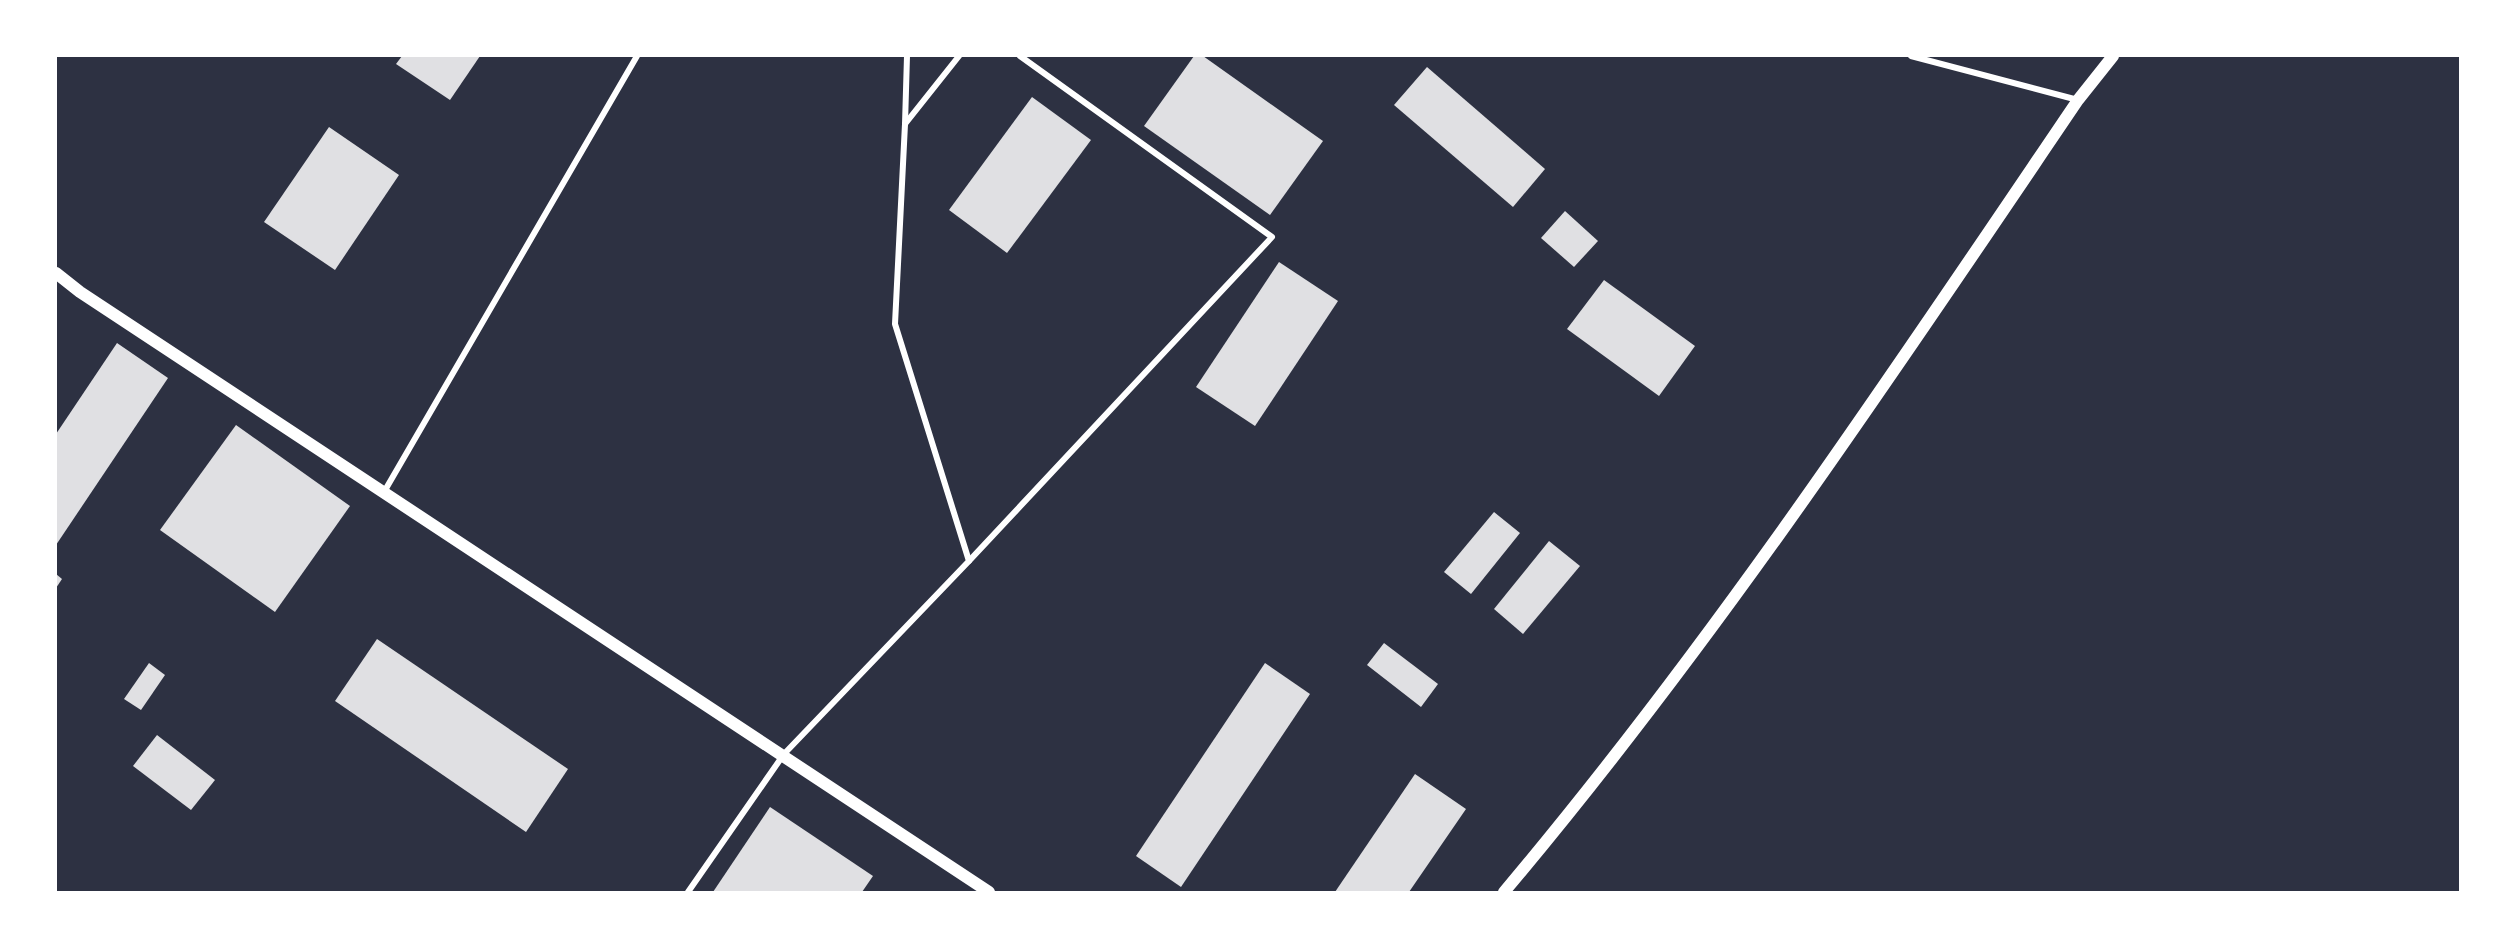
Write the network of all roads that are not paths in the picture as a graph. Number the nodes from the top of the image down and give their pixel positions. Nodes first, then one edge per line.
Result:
1 (637, 56) edge
2 (907, 56) edge
3 (959, 56) edge
4 (1020, 56) edge
5 (1911, 56) edge
6 (2114, 56) edge
7 (2078, 100) junction
8 (905, 124) junction
9 (56, 273) edge
10 (384, 492) junction
11 (969, 561) junction
12 (784, 754) junction
13 (688, 892) edge
14 (989, 892) edge
15 (1504, 892) edge

1 - 10 street
2 - 8 street
3 - 8 street
4 - 11 street
5 - 7 street
6 - 7 main road
7 - 15 main road
8 - 11 street
9 - 10 main road
10 - 12 main road
11 - 12 street
12 - 13 street
12 - 14 main road

